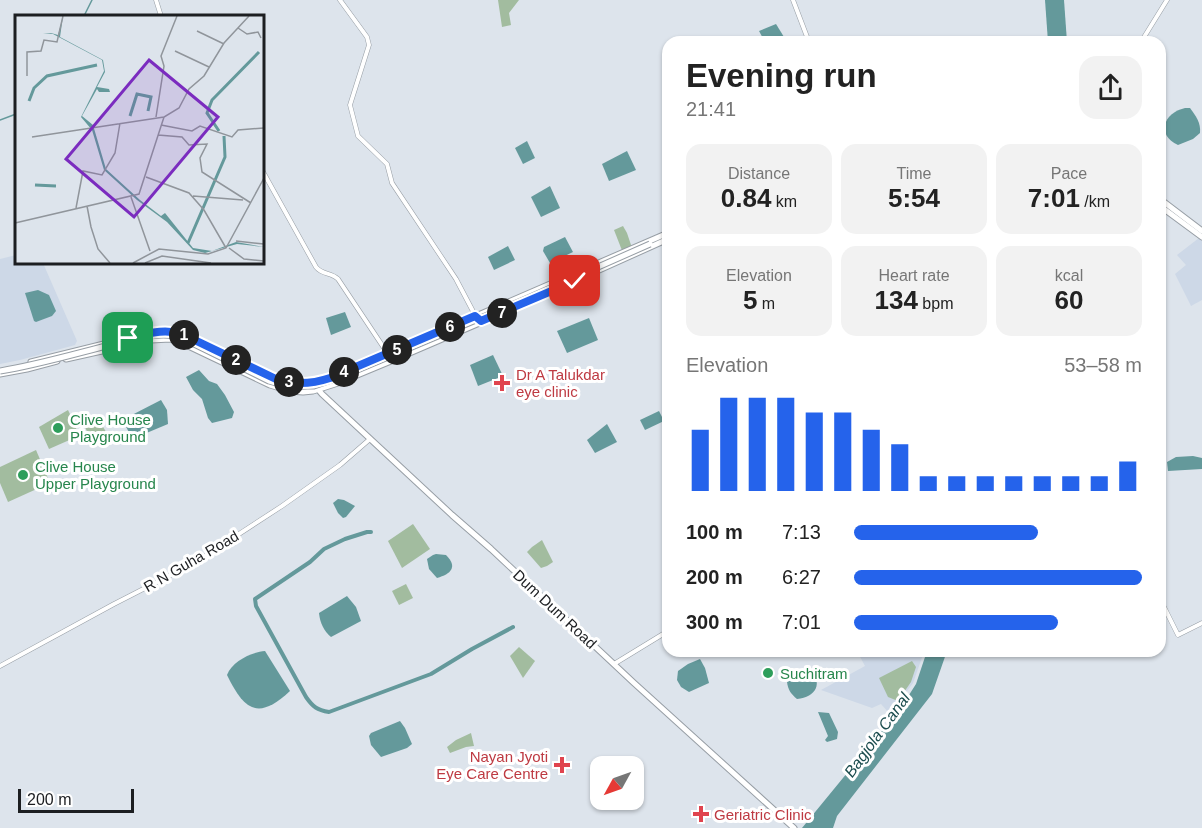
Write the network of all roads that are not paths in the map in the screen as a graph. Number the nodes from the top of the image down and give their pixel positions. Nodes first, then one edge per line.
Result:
1 (156, 0) edge
2 (340, 0) edge
3 (793, 0) edge
4 (1167, 0) edge
5 (160, 15) edge
6 (807, 36) edge
7 (1145, 36) edge
8 (264, 174) edge
9 (1166, 204) edge
10 (1166, 210) edge
11 (1202, 231) edge
12 (662, 237) edge
13 (1202, 237) edge
14 (662, 241) edge
15 (653, 243) junction
16 (475, 316) junction
17 (481, 321) junction
18 (387, 354) junction
19 (391, 361) junction
20 (0, 372) edge
21 (315, 382) junction
22 (318, 390) junction
23 (370, 439) junction
24 (1166, 611) edge
25 (1202, 623) edge
26 (662, 635) edge
27 (614, 664) junction
28 (0, 666) edge
29 (794, 828) edge

1 - 5 street
2 - 16 street
3 - 6 street
4 - 7 street
8 - 18 street
9 - 11 main road
10 - 13 main road
12 - 15 main road
14 - 15 main road
15 - 16 main road
15 - 17 main road
15 - 20 main road, bridge
16 - 17 street
16 - 18 main road
17 - 19 main road
18 - 19 street
18 - 21 main road
19 - 22 main road
20 - 21 main road
20 - 22 main road
21 - 22 main road
22 - 23 main road, Dum Dum Road
23 - 27 main road, Dum Dum Road
23 - 28 street, R N Guha Road
24 - 25 street
26 - 27 street
27 - 29 main road, Dum Dum Road

